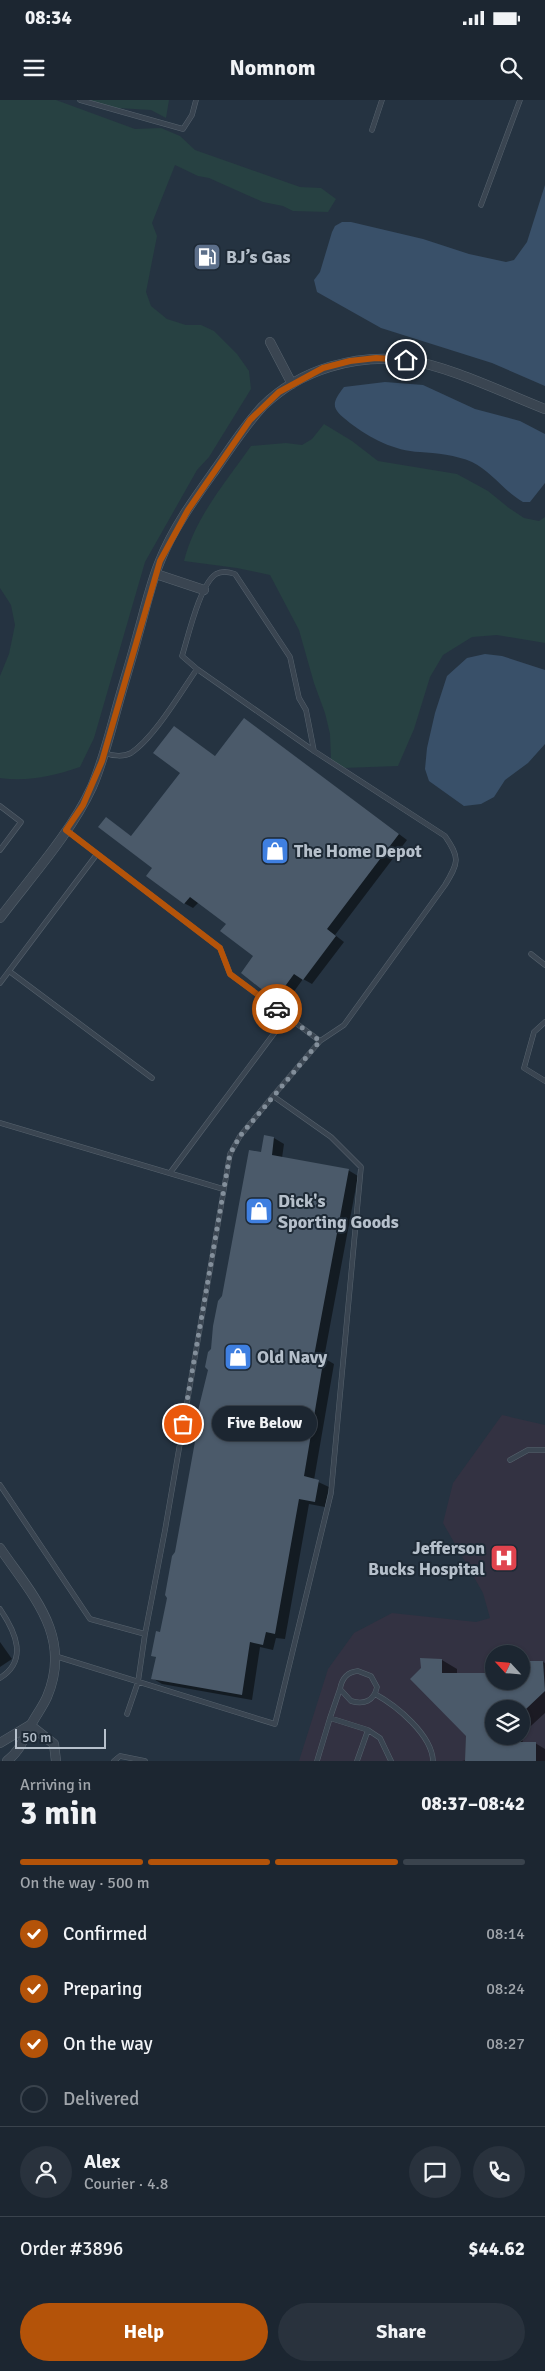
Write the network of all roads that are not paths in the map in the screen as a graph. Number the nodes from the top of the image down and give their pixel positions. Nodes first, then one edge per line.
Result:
1 (80, 100) edge
2 (196, 100) edge
3 (382, 100) edge
4 (520, 100) edge
5 (372, 130) dead end
6 (481, 205) dead end
7 (270, 342) dead end
8 (292, 384) junction
9 (545, 409) edge
10 (156, 574) junction
11 (204, 590) junction
12 (197, 669) junction
13 (314, 751) junction
14 (105, 753) junction
15 (0, 806) edge
16 (66, 830) junction
17 (0, 850) edge
18 (97, 854) junction
19 (0, 918) edge
20 (531, 954) dead end
21 (545, 965) edge
22 (9, 971) junction
23 (0, 983) edge
24 (287, 1016) junction
25 (545, 1022) edge
26 (320, 1041) junction
27 (152, 1078) dead end
28 (545, 1081) edge
29 (273, 1096) junction
30 (0, 1125) edge
31 (170, 1173) junction
32 (223, 1189) junction
33 (545, 1450) edge
34 (510, 1460) dead end
35 (0, 1485) edge
36 (0, 1548) edge
37 (0, 1609) edge
38 (145, 1634) junction
39 (54, 1656) junction
40 (0, 1678) edge
41 (138, 1682) junction
42 (340, 1689) junction
43 (375, 1694) junction
44 (127, 1714) dead end
45 (330, 1718) junction
46 (30, 1725) junction
47 (368, 1730) junction
48 (0, 1742) edge
49 (7, 1761) edge
50 (56, 1761) edge
51 (114, 1761) edge
52 (145, 1761) edge
53 (317, 1761) edge
54 (357, 1761) edge
55 (391, 1761) edge
56 (433, 1761) edge

1 - 2 lane
3 - 5 lane
4 - 6 lane
7 - 8 street
8 - 9 street
8 - 10 street
10 - 11 street
10 - 14 street
11 - 12 lane
11 - 13 lane
12 - 13 lane
12 - 14 lane
13 - 26 lane
14 - 16 street
15 - 17 lane
16 - 18 lane
16 - 19 street
18 - 22 lane
18 - 24 lane
20 - 21 lane
22 - 23 lane
22 - 27 lane
24 - 26 lane
24 - 31 lane
25 - 28 lane
26 - 29 lane
29 - 32 lane
29 - 41 lane
30 - 31 lane
31 - 32 lane
32 - 38 lane
33 - 34 lane
35 - 38 lane
36 - 39 street
37 - 40 lane
38 - 41 lane
39 - 41 lane
39 - 46 street
41 - 44 lane
42 - 43 lane
42 - 43 lane
42 - 45 lane
43 - 56 lane
45 - 47 lane
45 - 53 lane
46 - 48 street
46 - 49 street
46 - 50 street
47 - 54 lane
47 - 55 lane
51 - 52 lane

